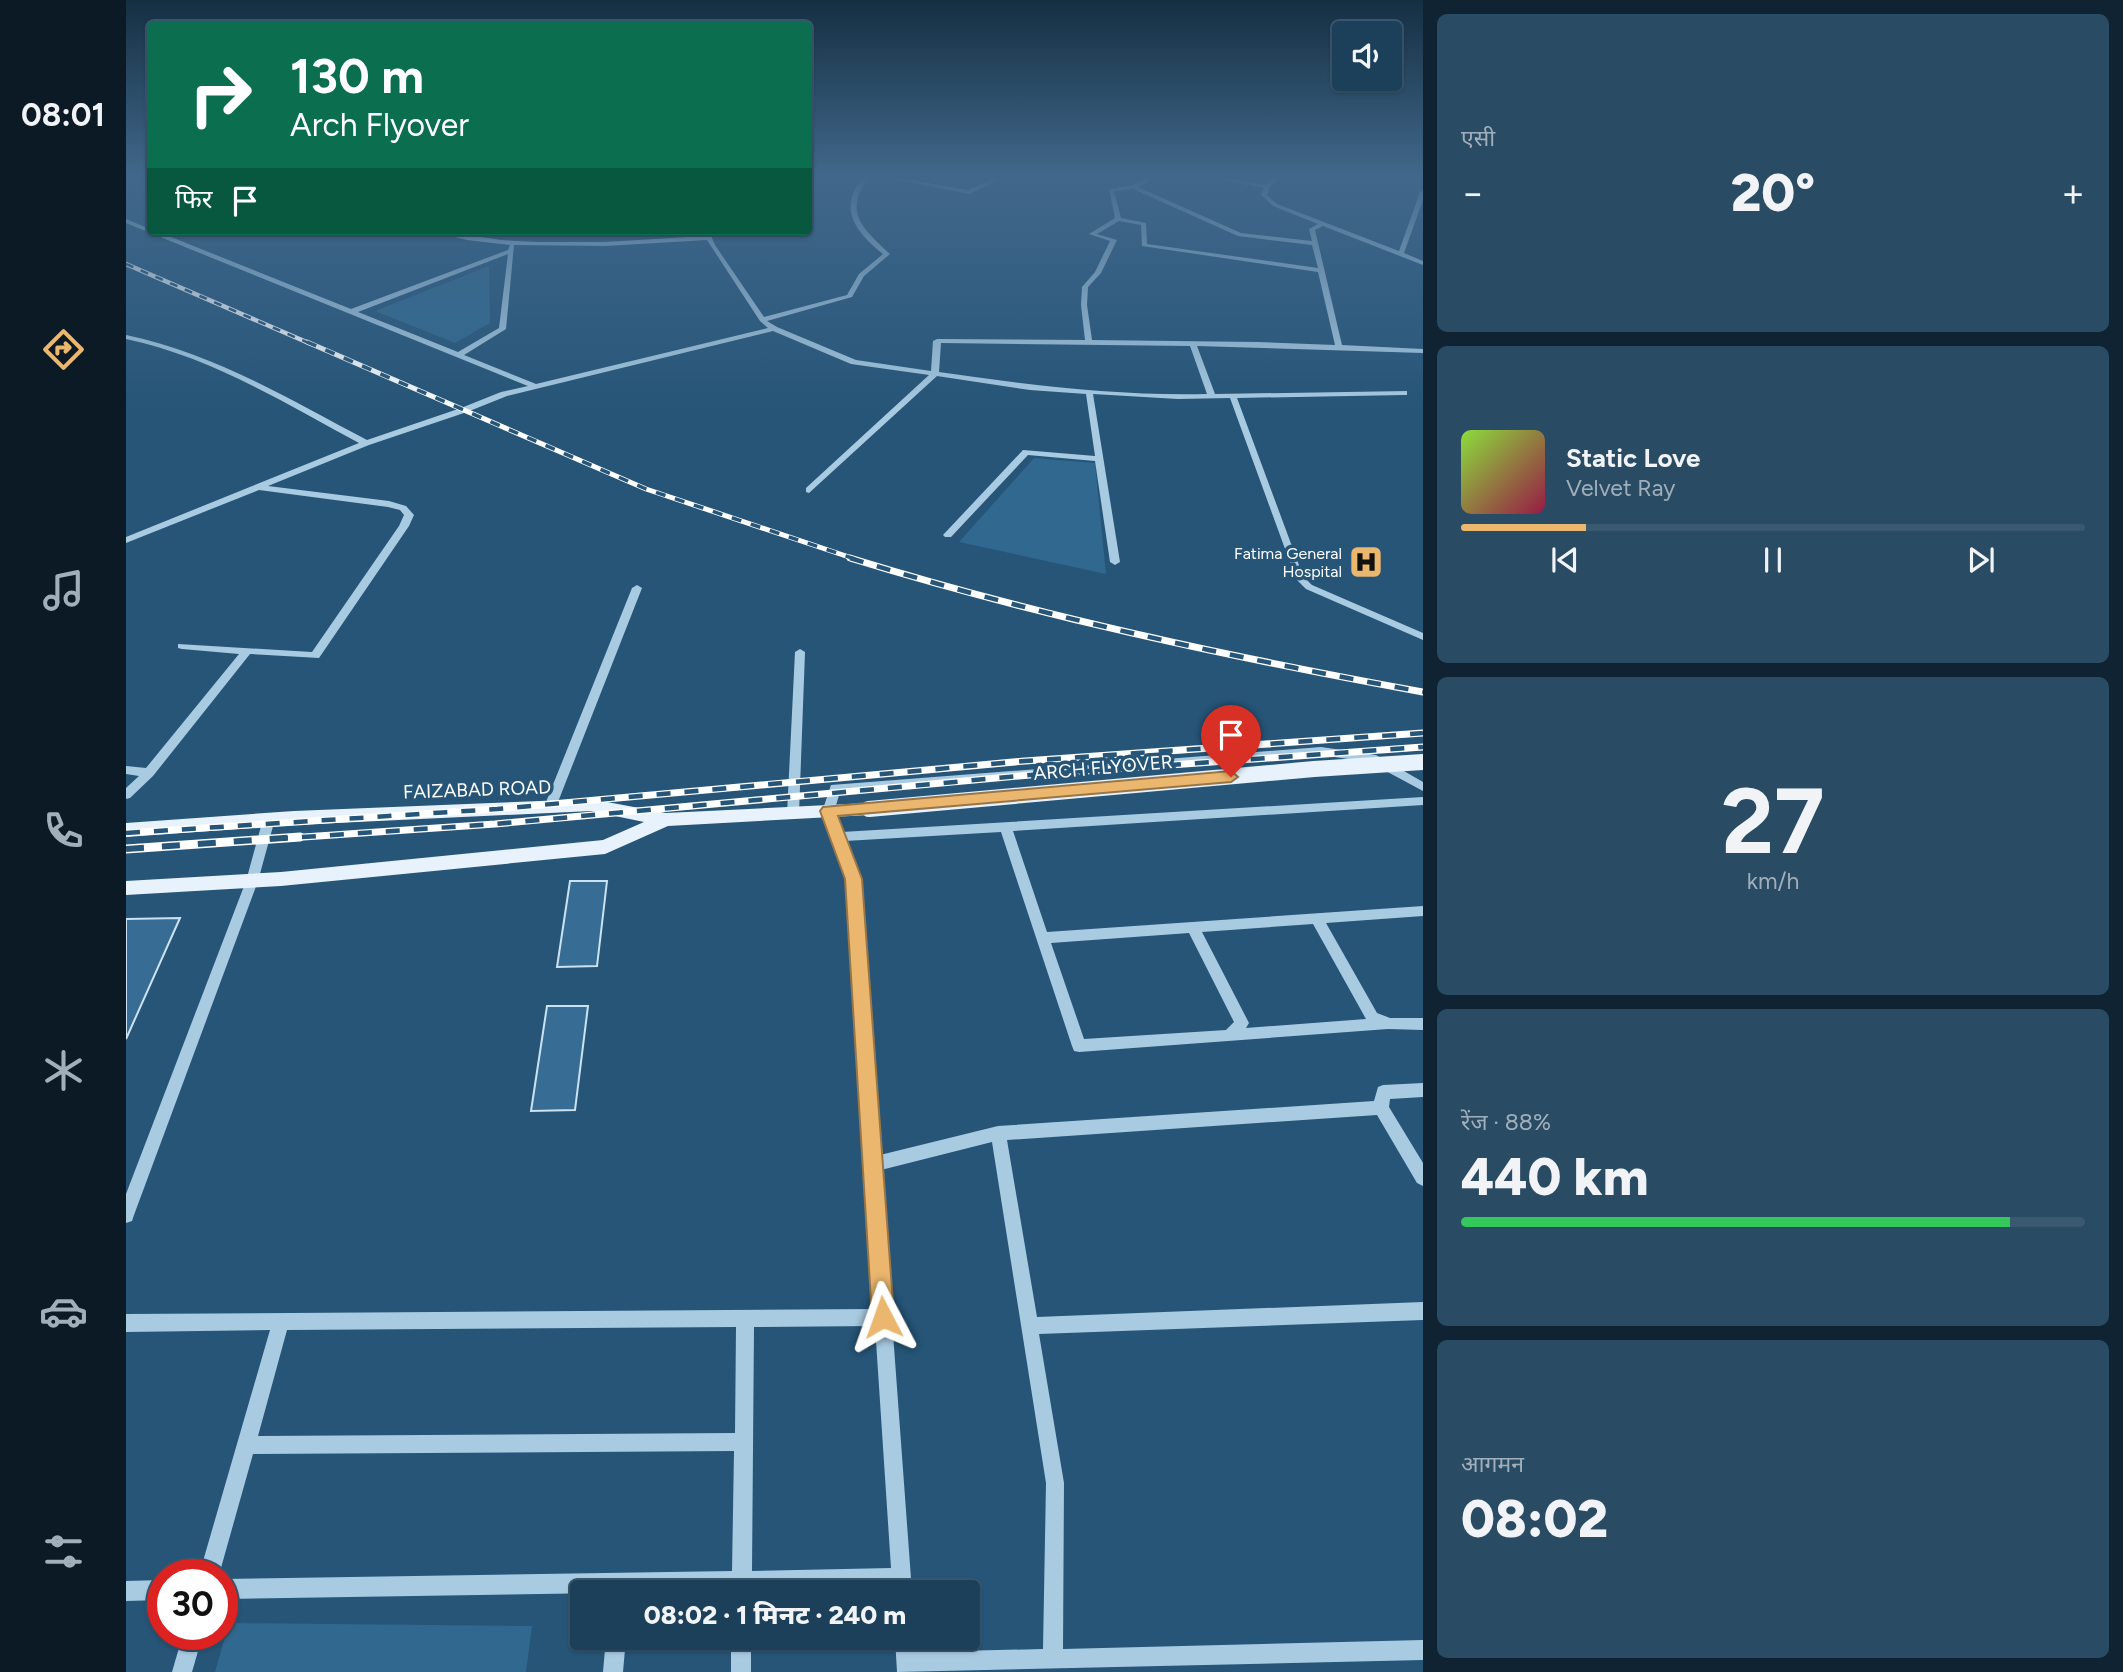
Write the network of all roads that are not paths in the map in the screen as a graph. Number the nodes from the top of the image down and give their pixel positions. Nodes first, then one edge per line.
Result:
1 (210, 255) edge
2 (490, 255) edge
3 (511, 255) edge
4 (721, 255) edge
5 (886, 255) edge
6 (1107, 255) edge
7 (1215, 255) edge
8 (1318, 255) edge
9 (1404, 255) edge
10 (1423, 262) edge
11 (1321, 270) junction
12 (351, 312) junction
13 (762, 320) junction
14 (774, 329) junction
15 (126, 337) edge
16 (1088, 343) junction
17 (1192, 344) junction
18 (1339, 347) junction
19 (1423, 351) edge
20 (459, 355) junction
21 (935, 374) junction
22 (536, 386) junction
23 (1089, 391) junction
24 (1404, 393) dead end
25 (1212, 397) junction
26 (1233, 397) junction
27 (366, 443) junction
28 (1099, 458) junction
29 (258, 487) junction
30 (809, 490) dead end
31 (948, 535) dead end
32 (126, 540) edge
33 (1115, 562) dead end
34 (637, 588) dead end
35 (1423, 637) edge
36 (182, 646) dead end
37 (246, 652) junction
38 (800, 652) dead end
39 (1423, 762) edge
40 (126, 770) edge
41 (149, 773) junction
42 (1423, 787) edge
43 (126, 795) edge
44 (1423, 801) edge
45 (550, 807) junction
46 (828, 811) junction
47 (793, 814) junction
48 (269, 819) junction
49 (666, 820) junction
50 (1005, 826) junction
51 (126, 830) edge
52 (838, 836) junction
53 (252, 881) junction
54 (126, 888) edge
55 (1423, 911) edge
56 (1317, 918) junction
57 (1193, 927) junction
58 (1042, 938) junction
59 (1390, 1024) junction
60 (1423, 1024) edge
61 (1228, 1036) junction
62 (1423, 1090) edge
63 (1381, 1108) junction
64 (998, 1133) junction
65 (873, 1164) junction
66 (1423, 1178) edge
67 (126, 1215) edge
68 (1423, 1311) edge
69 (883, 1317) junction
70 (745, 1318) junction
71 (281, 1322) junction
72 (126, 1323) edge
73 (1029, 1326) junction
74 (744, 1442) junction
75 (246, 1445) junction
76 (214, 1559) edge
77 (742, 1580) edge
78 (902, 1580) edge
79 (570, 1588) edge
80 (238, 1589) edge
81 (147, 1590) edge
82 (126, 1591) edge
83 (188, 1650) edge
84 (615, 1650) edge
85 (741, 1650) edge
86 (1423, 1650) edge
87 (1053, 1659) junction
88 (907, 1667) edge
89 (182, 1672) edge
90 (613, 1672) edge
91 (741, 1672) edge

1 - 12 street
2 - 12 street
3 - 20 street
4 - 13 street
5 - 13 street
6 - 16 street
7 - 11 street
8 - 11 street
9 - 10 street
11 - 18 street
12 - 20 street
13 - 14 street
14 - 21 street
14 - 22 street
15 - 27 street
16 - 17 street
16 - 21 street
17 - 18 street
17 - 25 street
18 - 19 street
20 - 22 street
21 - 23 street
21 - 30 street
22 - 27 street
23 - 25 street
23 - 28 street
24 - 26 street
25 - 26 street
26 - 35 street
27 - 29 street
28 - 31 street
28 - 33 street
29 - 32 street
29 - 37 street
34 - 45 street
36 - 37 street
37 - 41 street
38 - 47 street
39 - 46 main road, ARCH FLYOVER, bridge
40 - 41 street
41 - 43 street
42 - 46 street
44 - 50 street
45 - 48 main road, FAIZABAD ROAD
45 - 49 main road, FAIZABAD ROAD
46 - 47 main road, FAIZABAD ROAD
46 - 52 street
47 - 49 main road, FAIZABAD ROAD
48 - 51 main road, FAIZABAD ROAD
48 - 53 street
49 - 53 main road
50 - 52 street
50 - 58 street
52 - 65 street
53 - 54 main road
53 - 67 street
55 - 56 street
56 - 57 street
56 - 59 street
57 - 58 street
57 - 61 street
58 - 61 street
59 - 60 street
59 - 61 street
62 - 63 street
63 - 64 street
63 - 66 street
64 - 65 street
64 - 73 street
65 - 69 street
68 - 73 street
69 - 70 street
69 - 78 street
70 - 71 street
70 - 74 street
71 - 72 street
71 - 75 street
73 - 87 street
74 - 75 street
74 - 77 street
75 - 76 street
79 - 80 street
81 - 82 street
83 - 89 street
84 - 90 street
85 - 91 street
86 - 87 street
87 - 88 street

